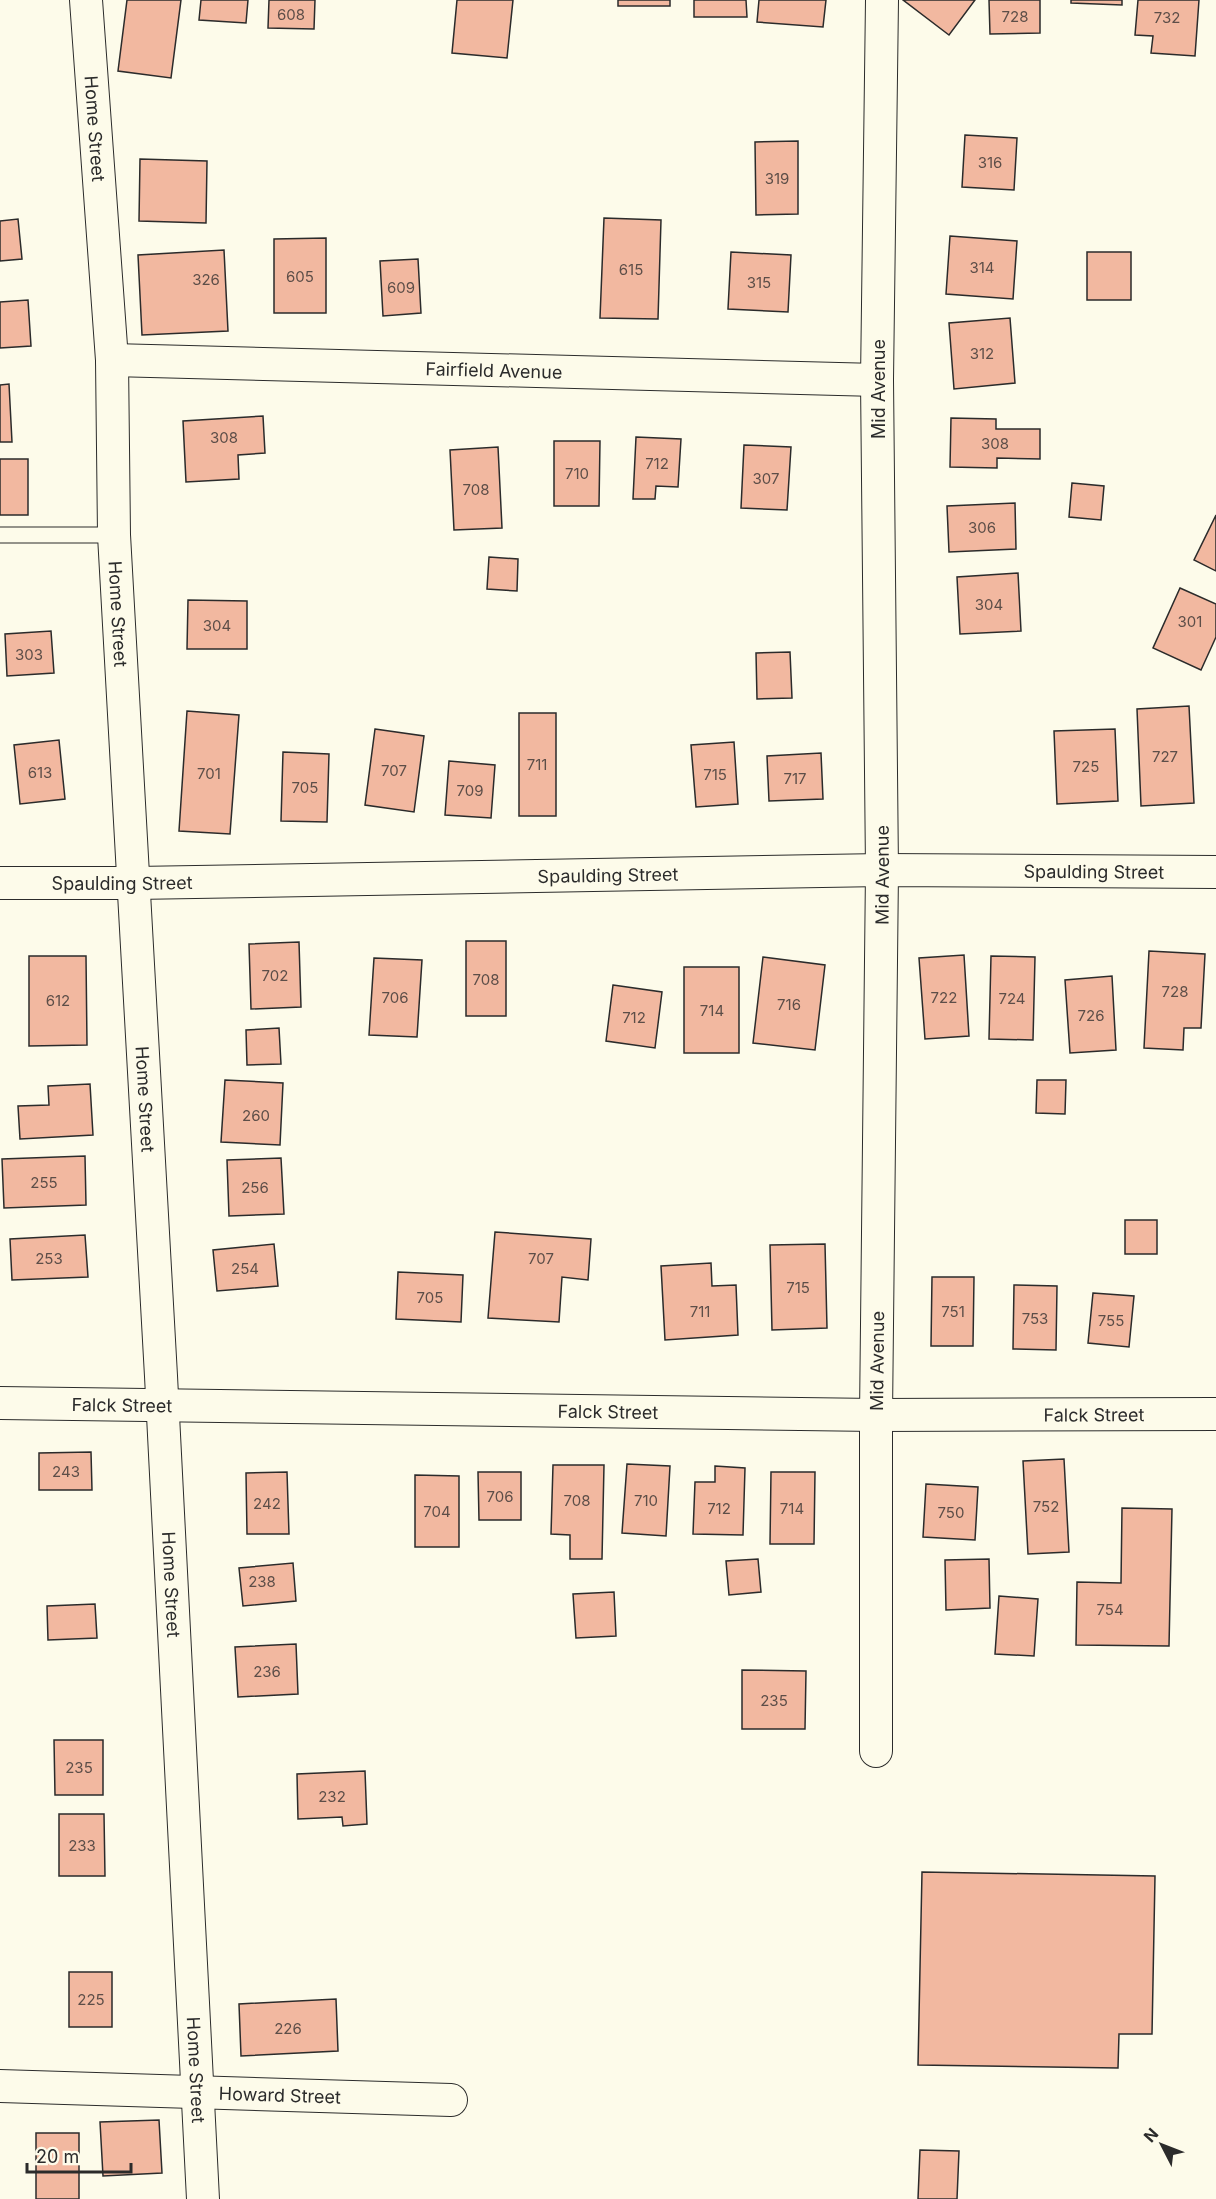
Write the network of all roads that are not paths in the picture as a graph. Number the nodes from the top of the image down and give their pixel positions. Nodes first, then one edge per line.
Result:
1 (86, 0) edge
2 (882, 0) edge
3 (112, 360) junction
4 (877, 380) junction
5 (0, 535) edge
6 (114, 535) junction
7 (882, 870) junction
8 (1216, 872) edge
9 (0, 883) edge
10 (135, 883) junction
11 (0, 1403) edge
12 (161, 1406) junction
13 (1216, 1414) edge
14 (876, 1415) junction
15 (876, 1750) dead end
16 (0, 2086) edge
17 (198, 2093) junction
18 (451, 2100) dead end
19 (203, 2199) edge

1 - 3 street, Home Street
2 - 4 street, Mid Avenue
3 - 4 street, Fairfield Avenue
3 - 6 street, Home Street
4 - 7 street, Mid Avenue
5 - 6 lane
6 - 10 street, Home Street
7 - 8 street, Spaulding Street
7 - 10 street, Spaulding Street
7 - 14 street, Mid Avenue
9 - 10 street, Spaulding Street
10 - 12 street, Home Street
11 - 12 street, Falck Street
12 - 14 street, Falck Street
12 - 17 street, Home Street
13 - 14 street, Falck Street
14 - 15 street, Mid Avenue
16 - 17 street, Howard Street
17 - 18 street, Howard Street
17 - 19 street, Home Street

